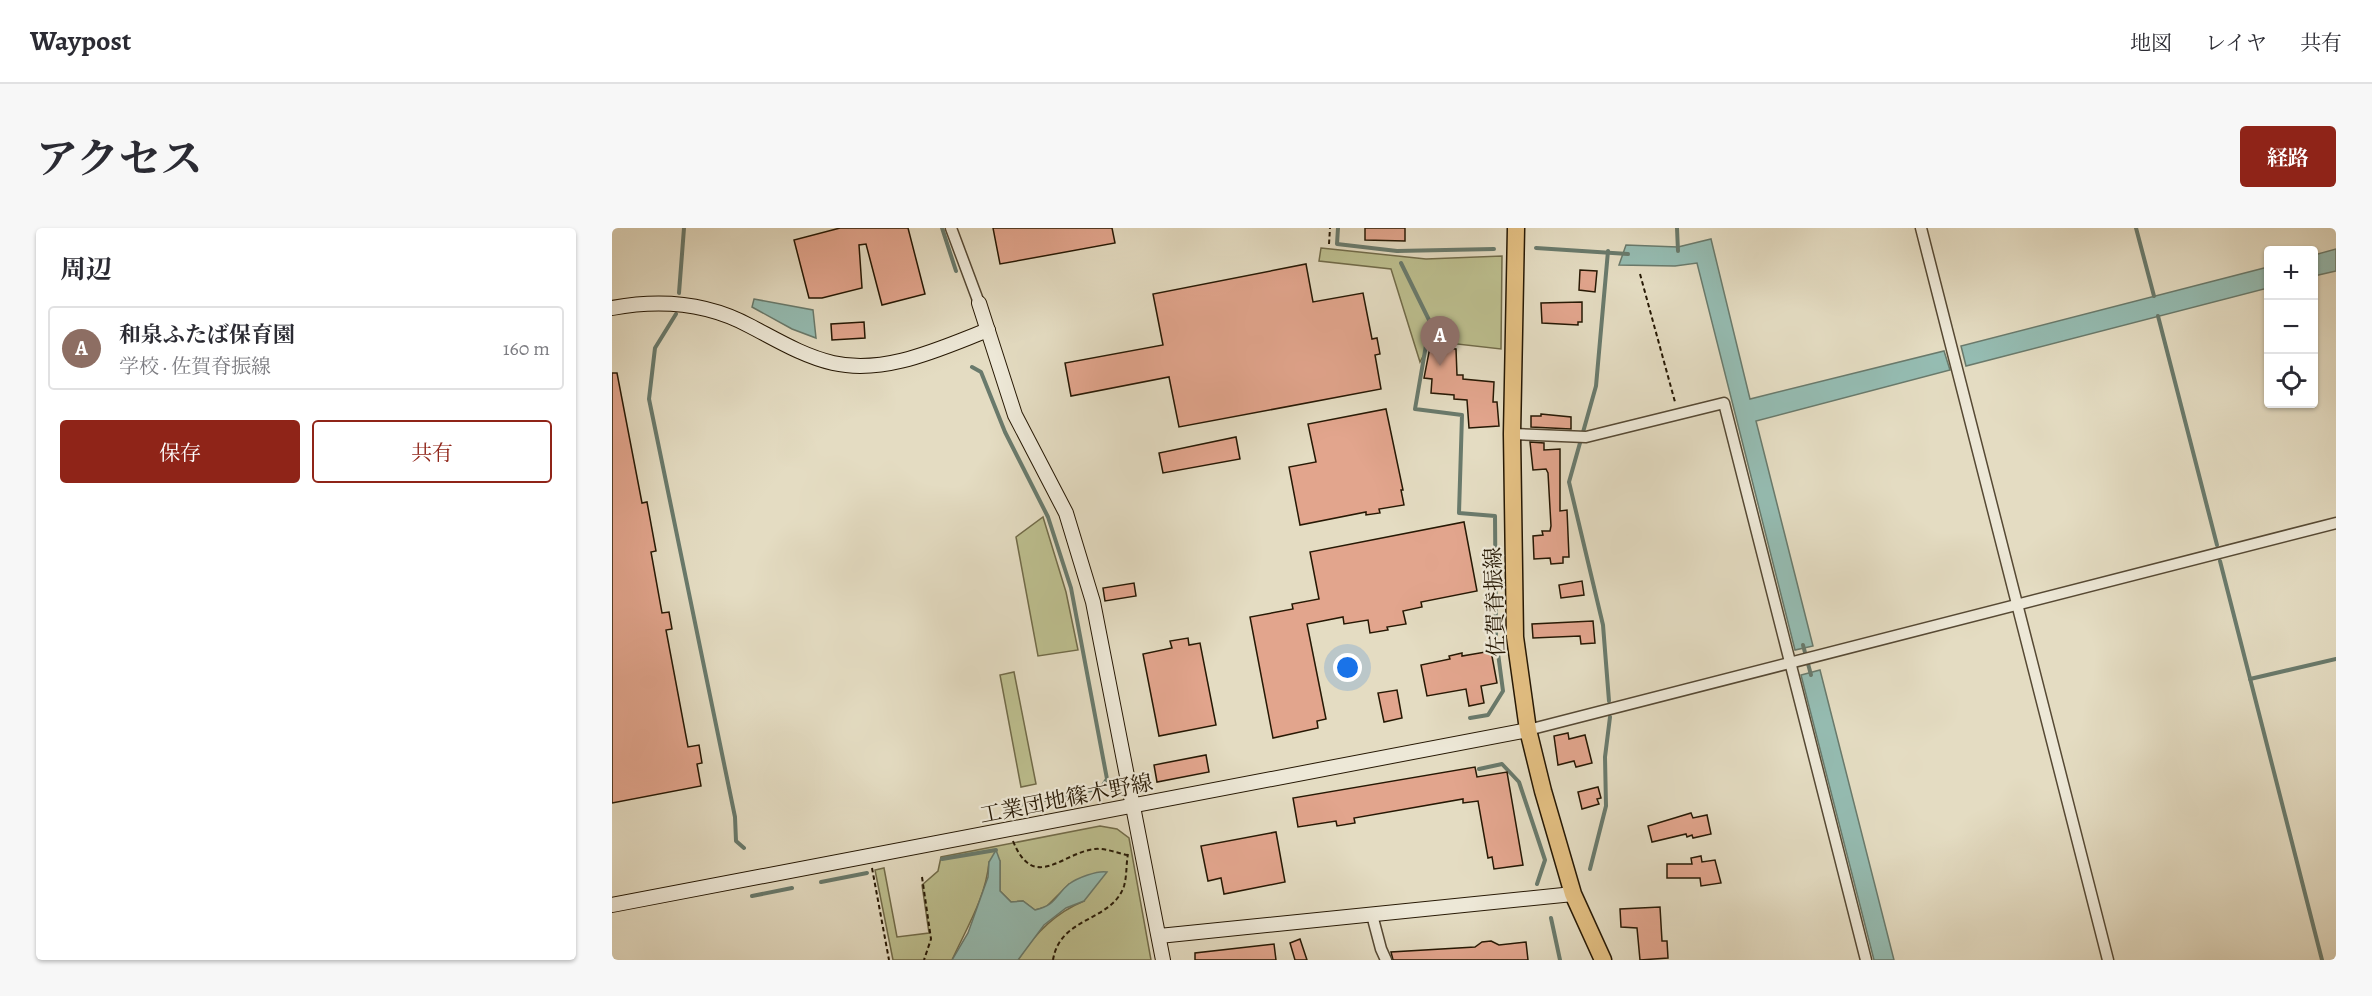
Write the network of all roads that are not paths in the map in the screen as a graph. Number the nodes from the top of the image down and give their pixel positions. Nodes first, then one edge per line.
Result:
1 (951, 228) edge
2 (1516, 228) edge
3 (1921, 228) edge
4 (979, 303) joint
5 (612, 308) edge
6 (988, 330) junction
7 (1512, 434) junction
8 (2336, 523) edge
9 (2016, 603) junction
10 (1801, 659) junction
11 (1528, 730) junction
12 (1134, 806) junction
13 (1573, 894) junction
14 (612, 905) edge
15 (1372, 915) junction
16 (1159, 936) junction
17 (1163, 960) edge
18 (1386, 960) edge
19 (1603, 960) edge
20 (1866, 960) edge
21 (2108, 960) edge

1 - 4 street
2 - 7 main road, 佐賀脊振線
3 - 9 street
4 - 6 street
5 - 6 street
6 - 12 street
7 - 10 street
7 - 11 main road, 佐賀脊振線
8 - 9 street
9 - 10 street
9 - 21 street
10 - 11 street
10 - 20 street
11 - 12 street, 工業団地篠木野線
11 - 13 main road, 佐賀脊振線
12 - 14 street, 工業団地篠木野線
12 - 16 street
13 - 15 street
13 - 19 main road, 佐賀脊振線
15 - 16 street
15 - 18 street
16 - 17 street

